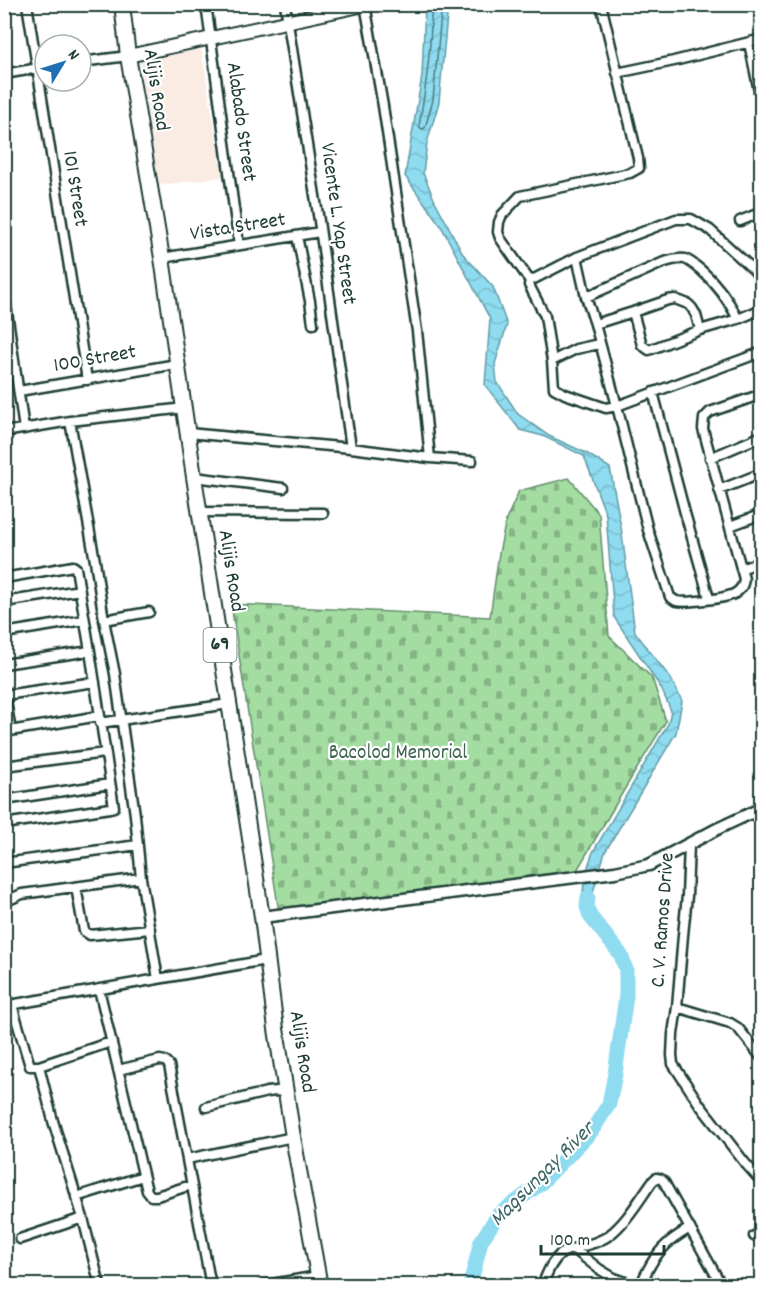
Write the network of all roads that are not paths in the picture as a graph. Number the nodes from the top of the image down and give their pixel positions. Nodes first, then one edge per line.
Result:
1 (27, 4) edge
2 (122, 4) edge
3 (206, 4) edge
4 (285, 4) edge
5 (601, 4) edge
6 (366, 5) edge
7 (288, 22) junction
8 (33, 33) edge
9 (211, 39) junction
10 (762, 39) edge
11 (749, 43) junction
12 (128, 56) junction
13 (93, 60) edge
14 (33, 69) edge
15 (617, 73) junction
16 (4, 74) edge
17 (45, 93) edge
18 (762, 106) edge
19 (762, 212) edge
20 (740, 221) dead end
21 (320, 232) junction
22 (297, 236) junction
23 (239, 245) junction
24 (577, 257) junction
25 (162, 258) junction
26 (530, 281) junction
27 (762, 284) edge
28 (4, 291) edge
29 (586, 297) junction
30 (762, 309) edge
31 (633, 312) junction
32 (738, 319) junction
33 (313, 324) dead end
34 (595, 324) junction
35 (700, 330) junction
36 (599, 344) junction
37 (762, 352) edge
38 (552, 360) junction
39 (177, 364) junction
40 (87, 380) junction
41 (19, 391) junction
42 (653, 393) junction
43 (762, 394) edge
44 (617, 406) junction
45 (184, 408) junction
46 (70, 422) junction
47 (24, 429) junction
48 (4, 432) edge
49 (188, 434) junction
50 (762, 436) edge
51 (351, 448) junction
52 (430, 458) junction
53 (710, 458) junction
54 (472, 461) dead end
55 (762, 472) edge
56 (194, 477) junction
57 (284, 488) dead end
58 (718, 490) junction
59 (200, 512) junction
60 (323, 513) dead end
61 (762, 514) edge
62 (730, 526) junction
63 (762, 561) edge
64 (741, 569) junction
65 (4, 578) edge
66 (80, 590) junction
67 (709, 598) junction
68 (4, 602) edge
69 (149, 612) dead end
70 (84, 620) junction
71 (104, 620) junction
72 (4, 633) edge
73 (90, 651) junction
74 (4, 664) edge
75 (95, 682) junction
76 (762, 686) edge
77 (4, 689) edge
78 (5, 695) edge
79 (762, 703) edge
80 (229, 704) junction
81 (100, 720) junction
82 (120, 720) junction
83 (8, 731) edge
84 (105, 753) junction
85 (4, 766) edge
86 (110, 784) junction
87 (4, 800) edge
88 (762, 808) edge
89 (4, 824) edge
90 (688, 844) junction
91 (138, 845) junction
92 (4, 862) edge
93 (141, 878) junction
94 (76, 887) junction
95 (4, 902) edge
96 (262, 917) junction
97 (150, 928) junction
98 (266, 960) junction
99 (158, 979) junction
100 (99, 989) junction
101 (8, 1005) edge
102 (677, 1007) junction
103 (111, 1042) junction
104 (762, 1058) edge
105 (39, 1066) junction
106 (118, 1070) junction
107 (286, 1093) junction
108 (206, 1107) dead end
109 (293, 1137) junction
110 (187, 1159) junction
111 (143, 1176) junction
112 (762, 1182) edge
113 (191, 1185) junction
114 (76, 1197) junction
115 (83, 1218) junction
116 (690, 1228) junction
117 (20, 1239) dead end
118 (574, 1250) junction
119 (319, 1281) edge
120 (100, 1286) edge
121 (211, 1286) edge
122 (260, 1286) edge
123 (542, 1286) edge
124 (638, 1286) edge
125 (722, 1286) edge

1 - 8 street, 101 Street
2 - 12 main road, Alijis Road / 69
3 - 9 street, Alabado Street
4 - 7 street, Vicente L. Yap Street
5 - 15 street
6 - 7 main road
6 - 52 street
7 - 9 main road
7 - 21 street, Vicente L. Yap Street
9 - 12 main road
9 - 23 street, Alabado Street
10 - 11 street
11 - 15 street
11 - 18 street
12 - 13 street
12 - 25 main road, Alijis Road / 69
14 - 16 street
15 - 26 street
17 - 40 street, 101 Street
19 - 20 street
21 - 22 street, Vista Street
21 - 51 street, Vicente L. Yap Street
22 - 23 street, Vista Street
22 - 33 street
23 - 25 street, Vista Street
24 - 26 street
24 - 27 street
24 - 29 street
25 - 39 main road, Alijis Road / 69
26 - 38 street
28 - 41 street
29 - 32 street
29 - 34 street
30 - 32 street
31 - 34 street
31 - 35 street
31 - 35 street
32 - 35 street
34 - 36 street
36 - 38 street
36 - 44 street
37 - 42 street
38 - 44 street
39 - 40 street, 100 Street
39 - 45 main road, Alijis Road / 69
40 - 41 street, 100 Street
41 - 47 street
42 - 44 street
42 - 67 street
43 - 53 street
44 - 67 street
45 - 46 street
45 - 49 main road, Alijis Road / 69
46 - 47 street
46 - 71 street
47 - 48 street
49 - 51 street
49 - 56 main road, Alijis Road / 69
50 - 53 street
51 - 52 street
52 - 54 street
53 - 58 street
55 - 58 street
56 - 57 street
56 - 59 main road, Alijis Road / 69
58 - 62 street
59 - 60 street
59 - 80 main road, Alijis Road / 69
61 - 62 street
62 - 64 street
63 - 64 street
64 - 67 street
65 - 66 street
66 - 68 street
66 - 70 street
69 - 71 street
70 - 72 street
70 - 73 street
71 - 82 street
73 - 74 street
73 - 75 street
75 - 78 street
75 - 81 street
76 - 79 street
77 - 78 street
78 - 83 street
80 - 82 street
80 - 96 main road, Alijis Road / 69
81 - 82 street
81 - 83 street
81 - 84 street
82 - 91 street
84 - 85 street
84 - 86 street
86 - 87 street
86 - 89 street
88 - 90 street, C. V. Ramos Drive
90 - 96 street
90 - 102 street, C. V. Ramos Drive
91 - 92 street
91 - 93 street
93 - 94 street
93 - 97 street
94 - 95 street
94 - 97 street
96 - 98 main road, Alijis Road / 69
97 - 99 street
98 - 99 street
98 - 107 main road, Alijis Road / 69
99 - 100 street
100 - 101 street
100 - 103 street
101 - 105 street
102 - 104 street
102 - 112 street, C. V. Ramos Drive
103 - 105 street
103 - 106 street
105 - 114 street
106 - 110 street
106 - 111 street
107 - 108 street
107 - 109 main road, Alijis Road / 69
109 - 110 street
109 - 119 main road, Alijis Road / 69
110 - 113 street
111 - 113 street
111 - 114 street
113 - 121 street
114 - 115 street
115 - 117 street
115 - 120 street
116 - 118 street
116 - 124 street
116 - 125 street
118 - 123 street
118 - 124 street
119 - 122 street

